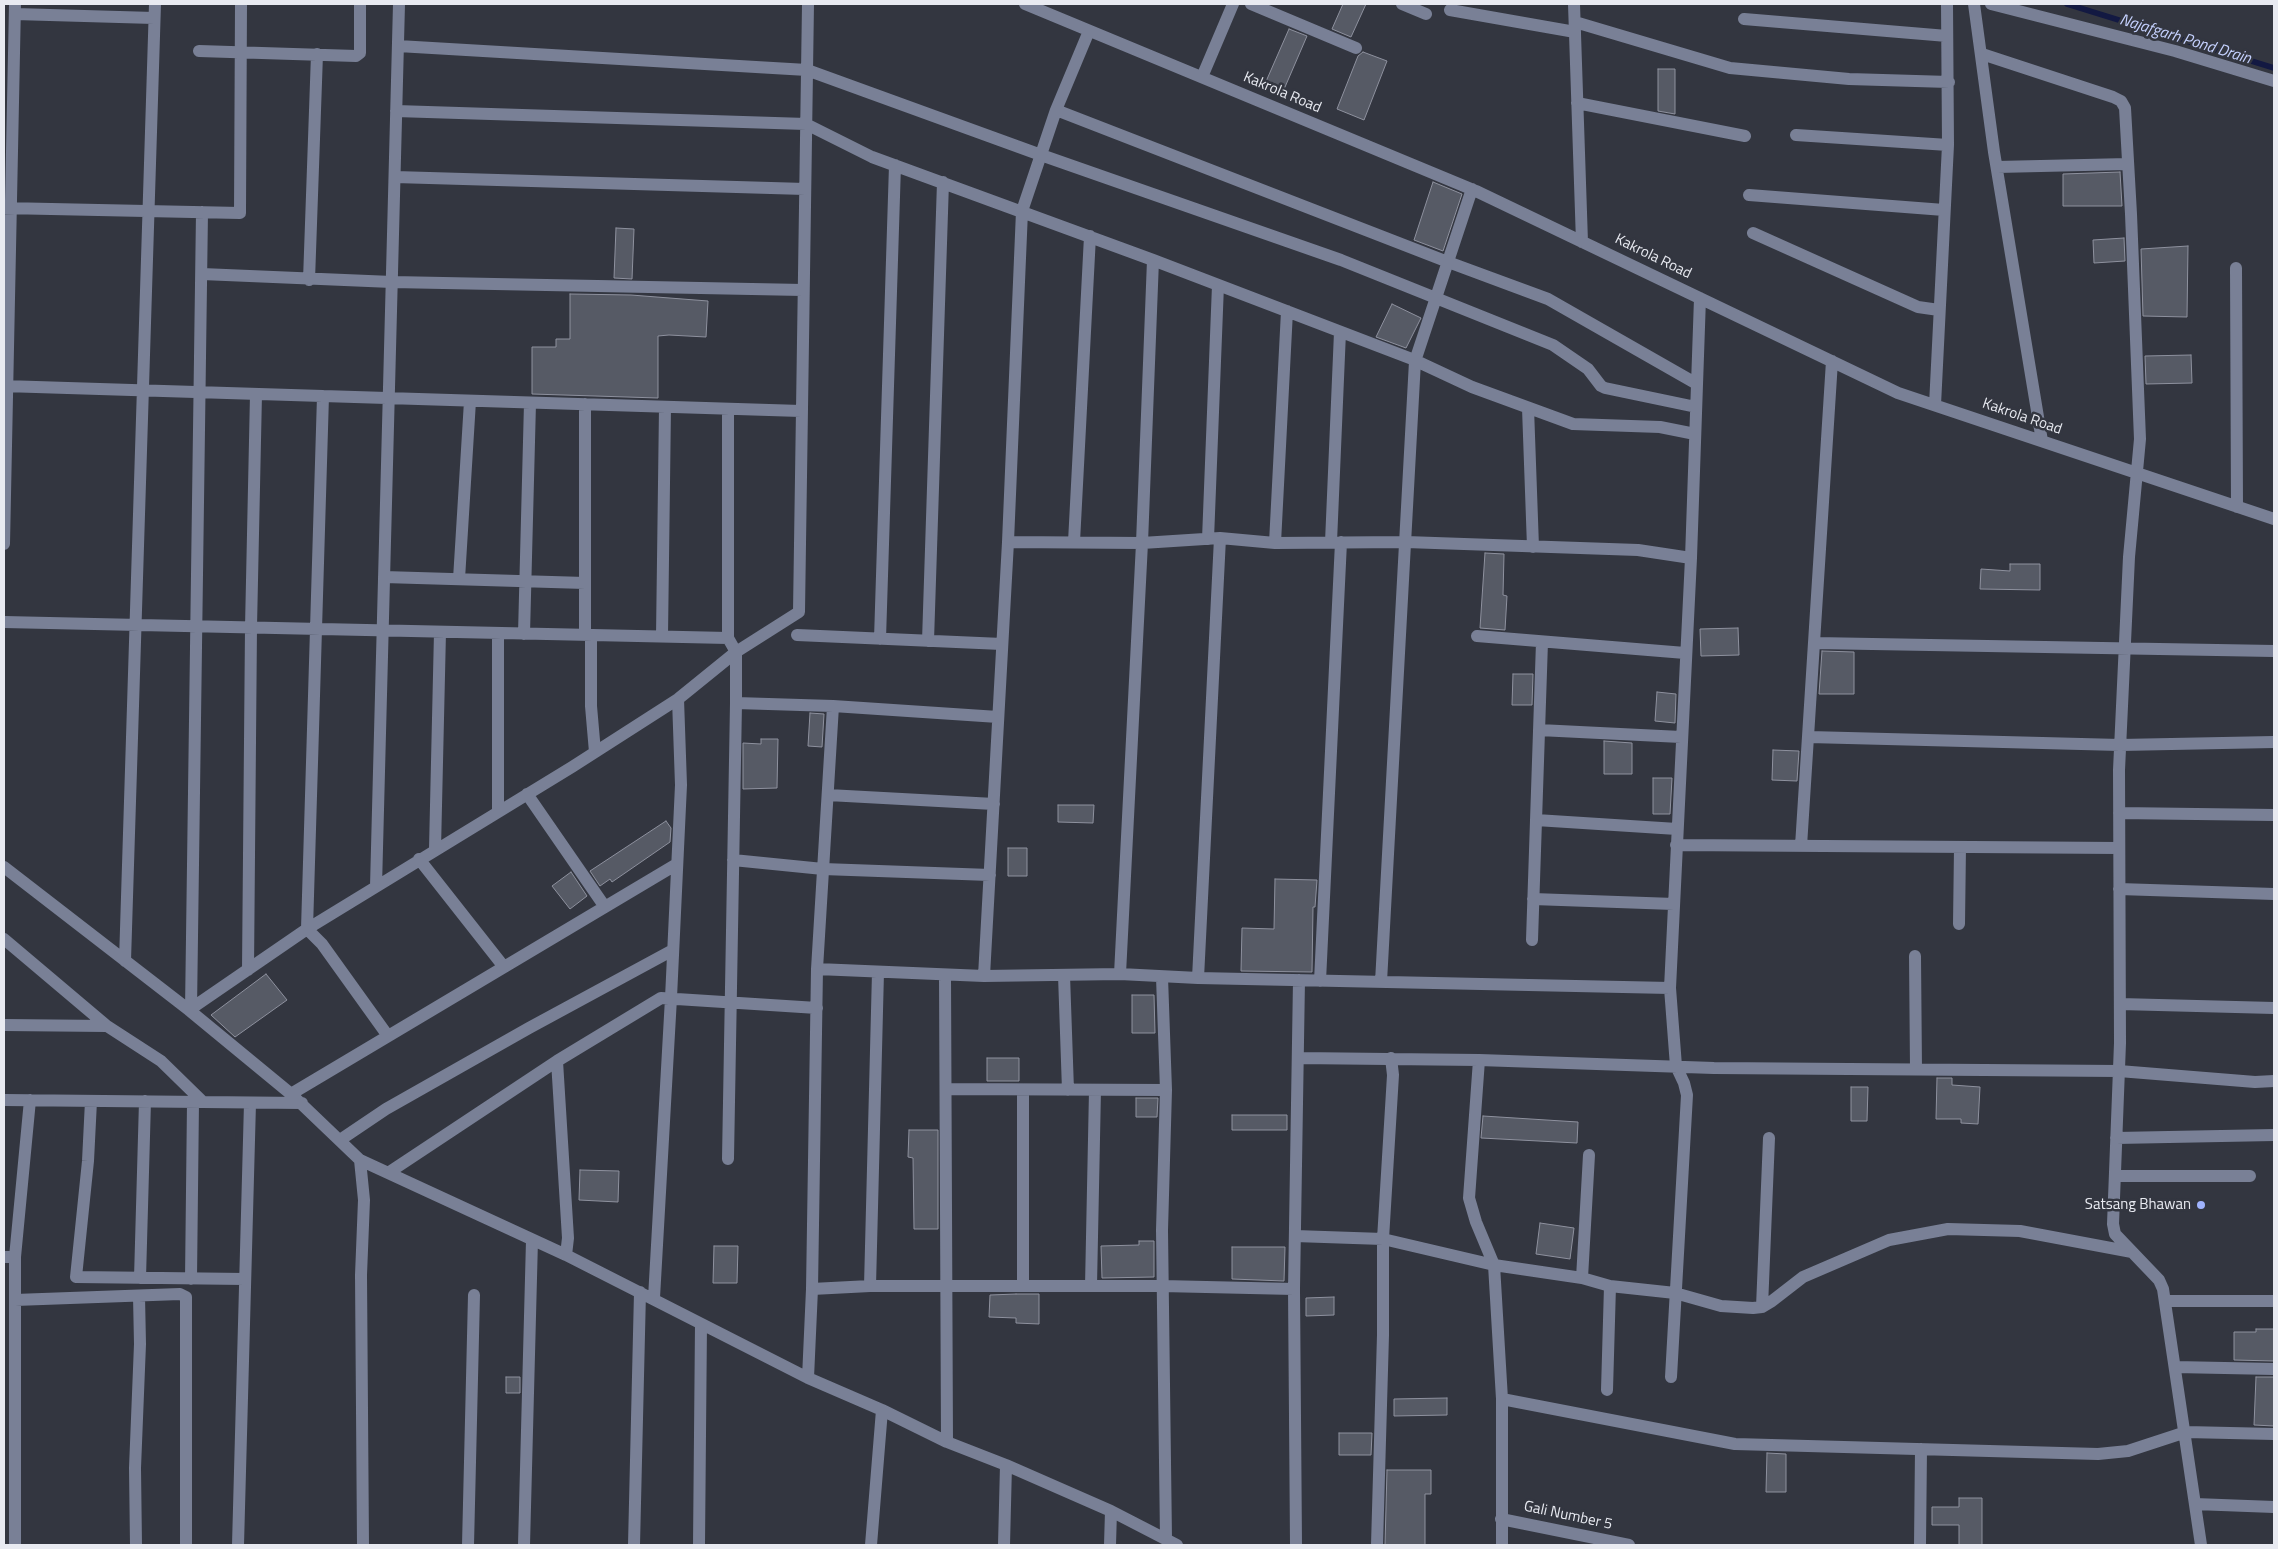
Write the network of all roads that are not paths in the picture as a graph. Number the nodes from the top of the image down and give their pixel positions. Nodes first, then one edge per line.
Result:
1 (155, 4) edge
2 (241, 4) edge
3 (360, 4) edge
4 (399, 4) edge
5 (808, 4) edge
6 (1025, 4) edge
7 (1233, 4) edge
8 (1252, 4) edge
9 (1402, 4) edge
10 (1574, 4) edge
11 (1947, 4) edge
12 (1974, 4) edge
13 (1991, 4) edge
14 (15, 9) edge
15 (1450, 10) dead end
16 (1426, 14) dead end
17 (154, 18) junction
18 (1744, 19) dead end
19 (1575, 27) junction
20 (1089, 30) junction
21 (1947, 36) junction
22 (9, 41) edge
23 (398, 46) junction
24 (1356, 48) dead end
25 (199, 51) dead end
26 (241, 51) junction
27 (317, 54) junction
28 (1982, 54) junction
29 (807, 70) junction
30 (1202, 78) junction
31 (2274, 81) edge
32 (1949, 82) junction
33 (1577, 103) junction
34 (1056, 110) junction
35 (396, 111) junction
36 (806, 124) junction
37 (1796, 135) dead end
38 (1745, 136) dead end
39 (1948, 145) junction
40 (1041, 155) junction
41 (2128, 164) junction
42 (895, 165) junction
43 (1996, 167) junction
44 (395, 177) junction
45 (943, 182) junction
46 (805, 189) junction
47 (1472, 189) junction
48 (1749, 195) dead end
49 (7, 208) edge
50 (1944, 210) junction
51 (148, 211) junction
52 (1022, 211) junction
53 (202, 212) junction
54 (1752, 233) dead end
55 (1090, 236) junction
56 (1582, 242) junction
57 (1153, 260) junction
58 (1448, 262) junction
59 (2236, 268) dead end
60 (202, 274) junction
61 (309, 280) junction
62 (392, 282) junction
63 (1218, 285) junction
64 (803, 290) junction
65 (1435, 298) junction
66 (1700, 298) junction
67 (1939, 310) junction
68 (1287, 312) junction
69 (1340, 332) junction
70 (1415, 361) junction
71 (1832, 361) junction
72 (1697, 384) junction
73 (5, 386) edge
74 (142, 391) junction
75 (199, 392) junction
76 (256, 394) junction
77 (323, 396) junction
78 (389, 398) junction
79 (470, 401) junction
80 (530, 403) junction
81 (585, 404) junction
82 (1934, 405) junction
83 (665, 407) junction
84 (1696, 407) junction
85 (1528, 408) junction
86 (728, 409) junction
87 (801, 411) junction
88 (1695, 434) junction
89 (2042, 441) junction
90 (2136, 472) junction
91 (2237, 506) junction
92 (2274, 519) edge
93 (1214, 538) junction
94 (1008, 542) junction
95 (1074, 542) junction
96 (1336, 542) junction
97 (1406, 542) junction
98 (1142, 543) junction
99 (1275, 543) junction
100 (4, 544) edge
101 (1533, 547) junction
102 (1691, 558) junction
103 (384, 577) junction
104 (459, 579) junction
105 (525, 581) junction
106 (585, 584) junction
107 (4, 622) edge
108 (135, 625) junction
109 (196, 626) junction
110 (251, 627) junction
111 (316, 629) junction
112 (382, 630) junction
113 (440, 632) junction
114 (498, 633) junction
115 (524, 634) junction
116 (588, 635) junction
117 (798, 635) dead end
118 (662, 636) junction
119 (1477, 636) dead end
120 (728, 638) junction
121 (880, 639) junction
122 (928, 641) junction
123 (1542, 642) junction
124 (1815, 642) junction
125 (1002, 644) junction
126 (2124, 648) junction
127 (2274, 651) edge
128 (736, 652) junction
129 (1685, 653) junction
130 (678, 699) junction
131 (736, 702) junction
132 (833, 706) junction
133 (998, 717) junction
134 (1539, 730) junction
135 (1681, 737) junction
136 (1809, 737) junction
137 (2274, 742) edge
138 (2120, 745) junction
139 (596, 752) junction
140 (527, 794) junction
141 (828, 795) junction
142 (994, 804) junction
143 (498, 811) junction
144 (2119, 813) junction
145 (2274, 815) edge
146 (1536, 820) junction
147 (1677, 829) junction
148 (1676, 845) junction
149 (1801, 846) junction
150 (1960, 847) junction
151 (2119, 848) junction
152 (435, 849) junction
153 (419, 859) junction
154 (733, 860) junction
155 (677, 864) junction
156 (4, 867) edge
157 (823, 870) junction
158 (990, 875) junction
159 (376, 886) junction
160 (2119, 889) junction
161 (2274, 894) edge
162 (1533, 899) junction
163 (1674, 904) junction
164 (605, 907) junction
165 (1959, 924) dead end
166 (307, 929) junction
167 (1532, 940) dead end
168 (7, 944) edge
169 (673, 950) junction
170 (1915, 956) dead end
171 (125, 961) junction
172 (504, 967) junction
173 (817, 969) junction
174 (248, 970) junction
175 (878, 972) junction
176 (945, 974) junction
177 (1120, 974) junction
178 (1064, 975) junction
179 (984, 976) junction
180 (1162, 977) junction
181 (1198, 978) junction
182 (1299, 980) junction
183 (1320, 981) junction
184 (1381, 982) junction
185 (1670, 988) junction
186 (671, 998) junction
187 (730, 1002) junction
188 (2120, 1004) junction
189 (818, 1008) junction
190 (2274, 1008) edge
191 (190, 1009) junction
192 (4, 1025) edge
193 (107, 1026) junction
194 (388, 1036) junction
195 (1298, 1058) junction
196 (1391, 1058) junction
197 (1479, 1060) junction
198 (557, 1061) junction
199 (1676, 1066) junction
200 (1916, 1069) junction
201 (2118, 1071) junction
202 (2274, 1081) edge
203 (946, 1089) junction
204 (1023, 1090) junction
205 (1068, 1090) junction
206 (1095, 1090) junction
207 (1166, 1090) junction
208 (291, 1094) junction
209 (4, 1100) edge
210 (30, 1100) junction
211 (92, 1101) junction
212 (145, 1101) junction
213 (198, 1102) junction
214 (250, 1103) junction
215 (302, 1103) junction
216 (2274, 1136) edge
217 (1769, 1138) dead end
218 (2116, 1138) junction
219 (340, 1140) junction
220 (1589, 1155) dead end
221 (728, 1159) dead end
222 (360, 1160) junction
223 (388, 1173) junction
224 (2115, 1176) junction
225 (2250, 1176) dead end
226 (1295, 1236) junction
227 (1383, 1239) junction
228 (532, 1240) junction
229 (2132, 1252) junction
230 (566, 1255) junction
231 (9, 1257) edge
232 (1494, 1265) junction
233 (140, 1278) junction
234 (1582, 1278) junction
235 (191, 1279) junction
236 (245, 1279) junction
237 (870, 1286) junction
238 (1023, 1286) junction
239 (1091, 1286) junction
240 (1162, 1286) junction
241 (1610, 1286) junction
242 (947, 1287) junction
243 (812, 1289) junction
244 (1294, 1289) junction
245 (640, 1292) junction
246 (1674, 1294) junction
247 (474, 1295) dead end
248 (139, 1296) junction
249 (654, 1298) junction
250 (15, 1300) junction
251 (2165, 1301) junction
252 (2274, 1301) edge
253 (1762, 1307) junction
254 (10, 1316) edge
255 (701, 1324) junction
256 (2175, 1366) junction
257 (2274, 1370) edge
258 (1671, 1377) dead end
259 (808, 1378) junction
260 (1607, 1390) dead end
261 (10, 1399) edge
262 (1502, 1399) junction
263 (882, 1410) junction
264 (2186, 1432) junction
265 (2274, 1434) edge
266 (946, 1442) junction
267 (1921, 1449) junction
268 (1006, 1465) junction
269 (10, 1484) edge
270 (2195, 1504) junction
271 (2274, 1507) edge
272 (1111, 1511) junction
273 (1501, 1519) junction
274 (1172, 1542) edge
275 (15, 1545) edge
276 (136, 1545) edge
277 (186, 1545) edge
278 (238, 1545) edge
279 (363, 1545) edge
280 (468, 1545) edge
281 (524, 1545) edge
282 (634, 1545) edge
283 (699, 1545) edge
284 (871, 1545) edge
285 (1004, 1545) edge
286 (1110, 1545) edge
287 (1296, 1545) edge
288 (1377, 1545) edge
289 (1502, 1545) edge
290 (1629, 1545) edge
291 (1920, 1545) edge
292 (2201, 1545) edge

1 - 17 street
2 - 26 street
3 - 27 street
4 - 23 street
5 - 29 street
6 - 20 street, Kakrola Road
7 - 30 street
8 - 24 street
9 - 16 street
10 - 19 street
11 - 21 street
12 - 28 street
13 - 31 street
14 - 17 street
14 - 22 street
15 - 19 street
17 - 51 street
18 - 21 street
19 - 32 street
19 - 33 street
20 - 30 street, Kakrola Road
20 - 34 street
21 - 32 street
22 - 49 street
23 - 29 street
23 - 35 street
25 - 26 street
26 - 27 street
26 - 53 street
27 - 61 street
28 - 41 street
28 - 43 street
29 - 36 street
29 - 40 street
30 - 47 street, Kakrola Road
32 - 39 street
33 - 38 street
33 - 56 street
34 - 40 street
34 - 58 street
35 - 36 street
35 - 44 street
36 - 42 street
36 - 46 street
37 - 39 street
39 - 50 street
40 - 52 street
40 - 65 street
41 - 43 street
41 - 90 street
42 - 45 street
42 - 121 street
43 - 89 street
44 - 46 street
44 - 62 street
45 - 52 street
45 - 122 street
46 - 64 street
47 - 56 street, Kakrola Road
47 - 58 street
48 - 50 street
49 - 51 street
49 - 73 street
50 - 67 street
51 - 53 street
51 - 74 street
52 - 55 street
52 - 94 street
53 - 60 street
54 - 67 street
55 - 57 street
55 - 95 street
56 - 66 street, Kakrola Road
57 - 63 street
57 - 98 street
58 - 65 street
58 - 72 street
59 - 91 street
60 - 61 street
60 - 75 street
61 - 62 street
62 - 64 street
62 - 78 street
63 - 68 street
63 - 93 street
64 - 87 street
65 - 70 street
65 - 84 street
66 - 71 street, Kakrola Road
66 - 72 street
67 - 82 street
68 - 69 street
68 - 99 street
69 - 70 street
69 - 96 street
70 - 85 street
70 - 97 street
71 - 82 street, Kakrola Road
71 - 124 street
72 - 84 street
73 - 74 street
73 - 100 street
74 - 75 street
74 - 108 street
75 - 76 street
75 - 109 street
76 - 77 street
76 - 110 street
77 - 78 street
77 - 111 street
78 - 79 street
78 - 103 street
79 - 80 street
79 - 104 street
80 - 81 street
80 - 105 street
81 - 83 street
81 - 106 street
82 - 89 street, Kakrola Road
83 - 86 street
83 - 118 street
84 - 88 street
85 - 88 street
85 - 101 street
86 - 87 street
86 - 120 street
87 - 128 street
88 - 102 street
89 - 90 street, Kakrola Road
90 - 91 street, Kakrola Road
90 - 126 street
91 - 92 street, Kakrola Road
93 - 98 street
93 - 99 street
93 - 181 street
94 - 95 street
94 - 125 street
95 - 98 street
96 - 97 street
96 - 99 street
96 - 183 street
97 - 101 street
97 - 184 street
98 - 177 street
101 - 102 street
102 - 129 street
103 - 104 street
103 - 112 street
104 - 105 street
105 - 106 street
105 - 115 street
106 - 116 street
107 - 108 street
108 - 109 street
108 - 171 street
109 - 110 street
109 - 191 street
110 - 111 street
110 - 174 street
111 - 112 street
111 - 166 street
112 - 113 street
112 - 159 street
113 - 114 street
113 - 152 street
114 - 115 street
114 - 143 street
115 - 116 street
116 - 118 street
116 - 139 street
117 - 121 street
118 - 120 street
119 - 123 street
120 - 128 street
121 - 122 street
122 - 125 street
123 - 129 street
123 - 134 street
124 - 126 street
124 - 136 street
125 - 133 street
126 - 127 street
126 - 138 street
128 - 130 street
128 - 131 street
129 - 135 street
130 - 139 street
130 - 155 street
131 - 132 street
131 - 154 street
132 - 133 street
132 - 141 street
133 - 142 street
134 - 135 street
134 - 146 street
135 - 147 street
136 - 138 street
136 - 149 street
137 - 138 street
138 - 144 street
139 - 140 street
140 - 143 street
140 - 164 street
141 - 142 street
141 - 157 street
142 - 158 street
143 - 152 street
144 - 145 street
144 - 151 street
146 - 147 street
146 - 162 street
147 - 148 street
148 - 149 street
148 - 163 street
149 - 150 street
150 - 151 street
150 - 165 street
151 - 160 street
152 - 153 street
153 - 159 street
153 - 172 street
154 - 157 street
154 - 187 street
155 - 164 street
155 - 169 street
156 - 171 street
157 - 158 street
157 - 173 street
158 - 179 street
159 - 166 street
160 - 161 street
160 - 188 street
162 - 163 street
162 - 167 street
163 - 185 street
164 - 172 street
166 - 174 street
166 - 194 street
168 - 193 street
169 - 186 street
169 - 219 street
170 - 200 street
171 - 191 street
172 - 194 street
173 - 175 street
173 - 189 street
174 - 191 street
175 - 176 street
175 - 237 street
176 - 179 street
176 - 203 street
177 - 178 street
177 - 180 street
178 - 179 street
178 - 205 street
180 - 181 street
180 - 207 street
181 - 182 street
182 - 183 street
182 - 195 street
183 - 184 street
184 - 185 street
185 - 199 street
186 - 187 street
186 - 198 street
186 - 249 street
187 - 189 street
187 - 221 street
188 - 190 street
188 - 201 street
189 - 243 street
191 - 208 street
192 - 193 street
193 - 213 street
194 - 208 street
195 - 196 street
195 - 226 street
196 - 197 street
196 - 227 street
197 - 199 street
197 - 232 street
198 - 223 street
198 - 230 street
199 - 200 street
199 - 246 street
200 - 201 street
201 - 202 street
201 - 218 street
203 - 204 street
203 - 242 street
204 - 205 street
204 - 238 street
205 - 206 street
206 - 207 street
206 - 239 street
207 - 240 street
208 - 215 street
209 - 210 street
210 - 211 street
210 - 231 street
211 - 212 street
211 - 233 street
212 - 213 street
212 - 233 street
213 - 214 street
213 - 235 street
214 - 215 street
214 - 236 street
215 - 219 street
216 - 218 street
217 - 253 street
218 - 224 street
219 - 222 street
220 - 234 street
222 - 223 street
222 - 279 street
223 - 228 street
224 - 225 street
224 - 229 street
226 - 227 street
226 - 244 street
227 - 232 street
227 - 288 street
228 - 230 street
228 - 281 street
229 - 251 street
229 - 253 street
230 - 245 street
231 - 250 street
232 - 234 street
232 - 262 street
233 - 235 street
234 - 241 street
235 - 236 street
236 - 278 street
237 - 242 street
237 - 243 street
238 - 239 street
238 - 242 street
239 - 240 street
240 - 244 street
240 - 274 street
241 - 246 street
241 - 260 street
242 - 266 street
243 - 259 street
244 - 287 street
245 - 249 street
245 - 282 street
246 - 253 street
246 - 258 street
247 - 280 street
248 - 250 street
248 - 276 street
248 - 277 street
249 - 255 street
250 - 254 street
251 - 252 street
251 - 256 street
254 - 261 street
255 - 259 street
255 - 283 street
256 - 257 street
256 - 264 street
259 - 263 street
261 - 269 street
262 - 267 street
262 - 273 street
263 - 266 street
263 - 284 street
264 - 265 street
264 - 267 street
264 - 270 street
266 - 268 street
267 - 291 street
268 - 272 street
268 - 285 street
269 - 275 street
270 - 271 street
270 - 292 street
272 - 274 street
272 - 286 street
273 - 289 street
273 - 290 street, Gali Number 5

